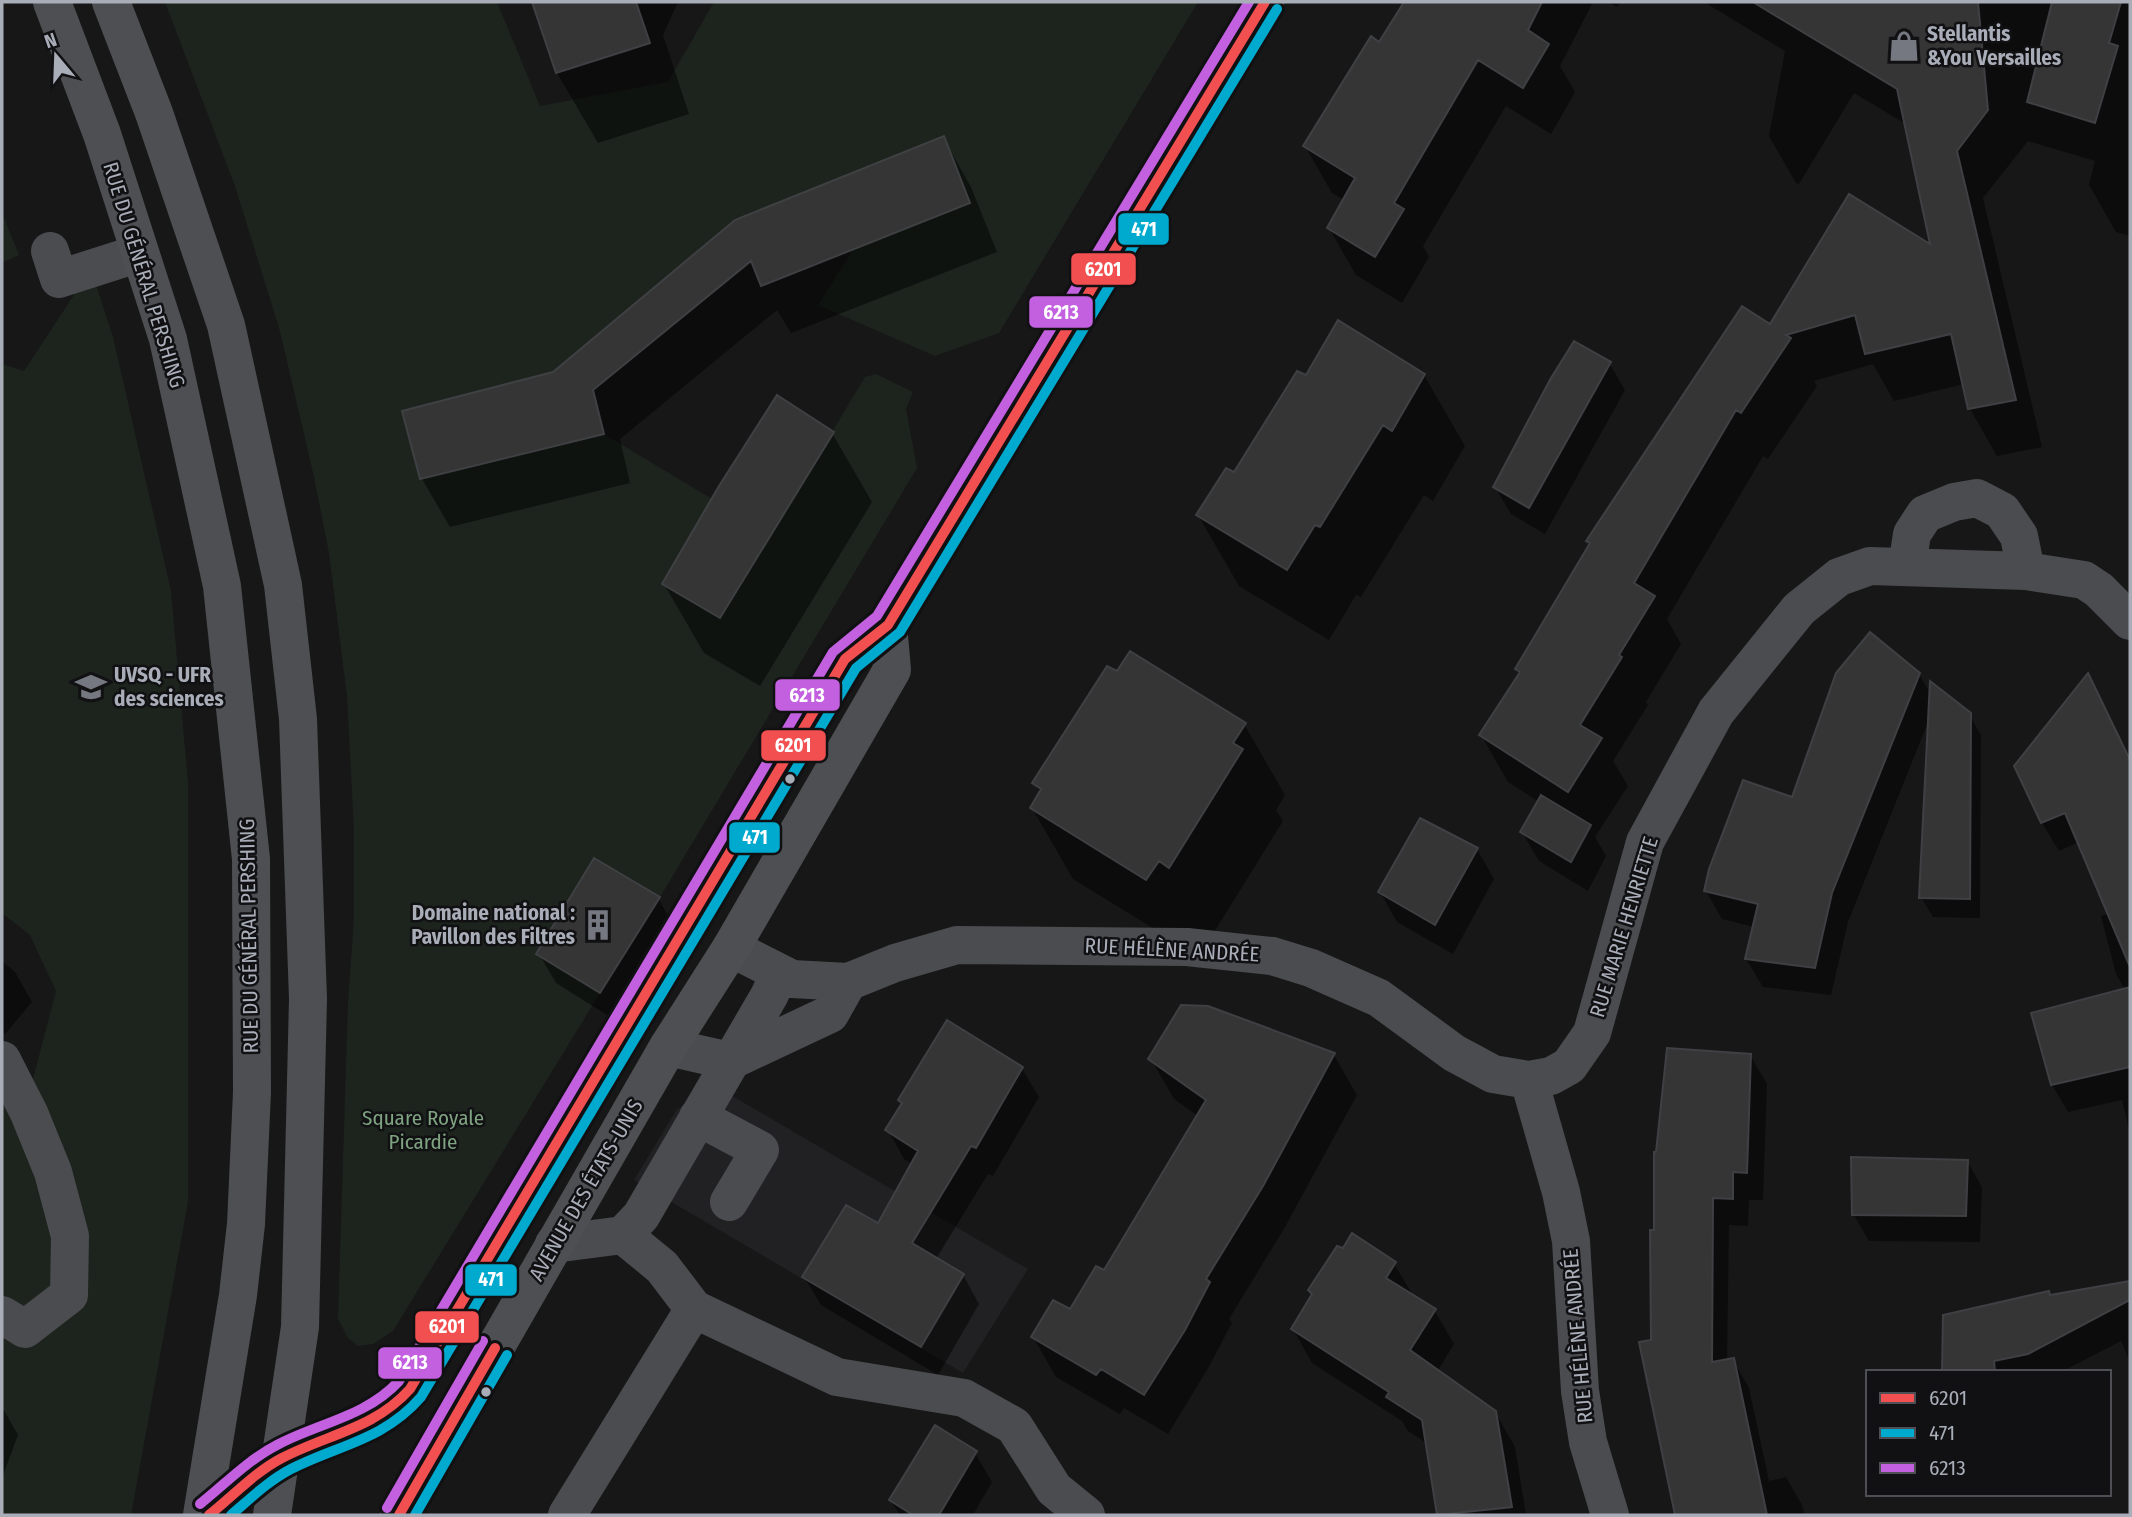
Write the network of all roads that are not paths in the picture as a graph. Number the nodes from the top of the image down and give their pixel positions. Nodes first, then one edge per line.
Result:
1 (52, 2) edge
2 (111, 2) edge
3 (1265, 2) edge
4 (50, 251) dead end
5 (140, 253) junction
6 (1907, 567) junction
7 (2026, 571) junction
8 (2130, 621) edge
9 (888, 625) junction
10 (731, 948) junction
11 (659, 971) junction
12 (780, 972) junction
13 (848, 982) junction
14 (668, 1047) junction
15 (2, 1060) edge
16 (730, 1061) junction
17 (1529, 1080) junction
18 (698, 1117) junction
19 (729, 1202) dead end
20 (623, 1235) junction
21 (554, 1244) junction
22 (694, 1309) junction
23 (2, 1315) edge
24 (281, 1458) junction
25 (202, 1515) edge
26 (209, 1515) edge
27 (272, 1515) edge
28 (399, 1515) edge
29 (567, 1515) edge
30 (1086, 1515) edge
31 (1611, 1515) edge

1 - 5 main road, RUE DU GÉNÉRAL PERSHING
2 - 24 main road
3 - 9 main road
4 - 5 street
5 - 25 main road, RUE DU GÉNÉRAL PERSHING
6 - 7 street, RUE MARIE HENRIETTE
6 - 7 street
6 - 17 street, RUE MARIE HENRIETTE
7 - 8 street, RUE MARIE HENRIETTE
9 - 10 main road, AVENUE DES ÉTATS-UNIS
9 - 11 main road
10 - 11 main road
10 - 12 street, RUE HÉLÈNE ANDRÉE
10 - 14 main road, AVENUE DES ÉTATS-UNIS
11 - 14 main road
11 - 24 main road
12 - 13 street, RUE HÉLÈNE ANDRÉE
12 - 16 street
13 - 16 street
13 - 17 street, RUE HÉLÈNE ANDRÉE
14 - 16 street
14 - 21 main road, AVENUE DES ÉTATS-UNIS
15 - 23 street
16 - 18 street
17 - 31 street, RUE HÉLÈNE ANDRÉE
18 - 19 street
18 - 20 street
20 - 21 street
20 - 22 street
21 - 28 main road, AVENUE DES ÉTATS-UNIS
22 - 29 street
22 - 30 street
24 - 26 main road
24 - 27 main road

